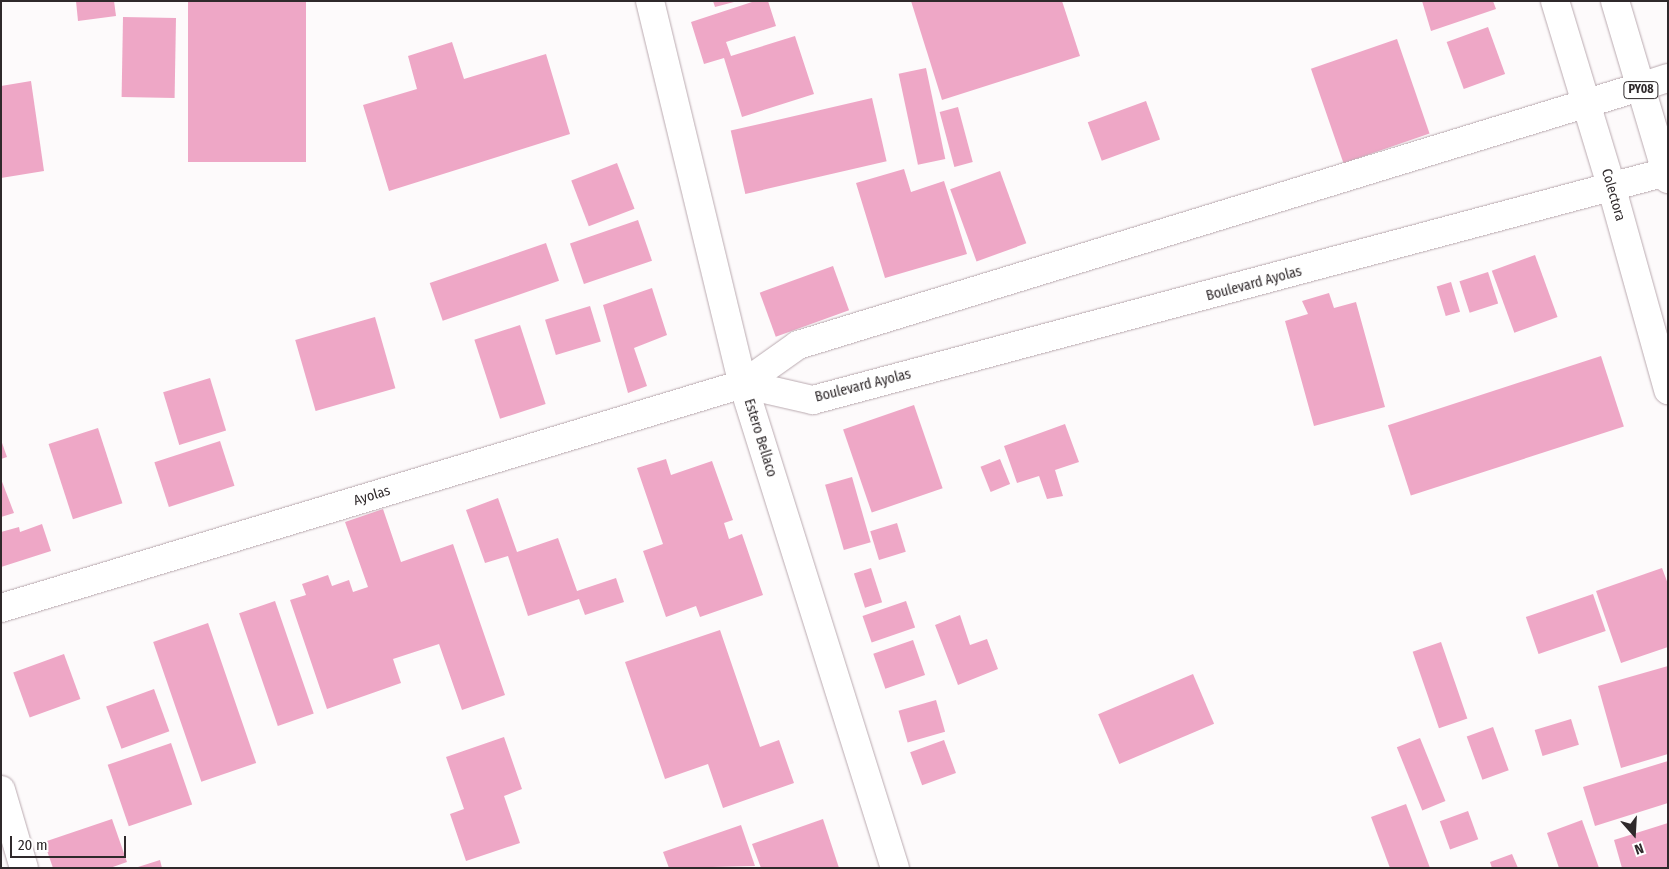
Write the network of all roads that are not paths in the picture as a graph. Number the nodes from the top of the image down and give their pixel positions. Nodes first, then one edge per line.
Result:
1 (650, 1) edge
2 (1555, 1) edge
3 (1614, 1) edge
4 (1668, 78) edge
5 (1640, 87) junction
6 (1585, 104) junction
7 (1667, 174) edge
8 (1612, 189) junction
9 (743, 384) junction
10 (1668, 390) edge
11 (1, 608) edge
12 (1, 790) edge
13 (24, 868) edge
14 (895, 868) edge

1 - 9 main road, Estero Bellaco
2 - 6 main road, Colectora
3 - 5 main road, PY08
4 - 5 main road
5 - 6 main road
5 - 7 main road, PY08
6 - 8 main road, Colectora
6 - 9 main road
7 - 8 main road, Boulevard Ayolas
8 - 9 main road, Boulevard Ayolas
8 - 10 main road, Colectora
9 - 11 main road, Ayolas
9 - 14 main road, Estero Bellaco
12 - 13 main road

